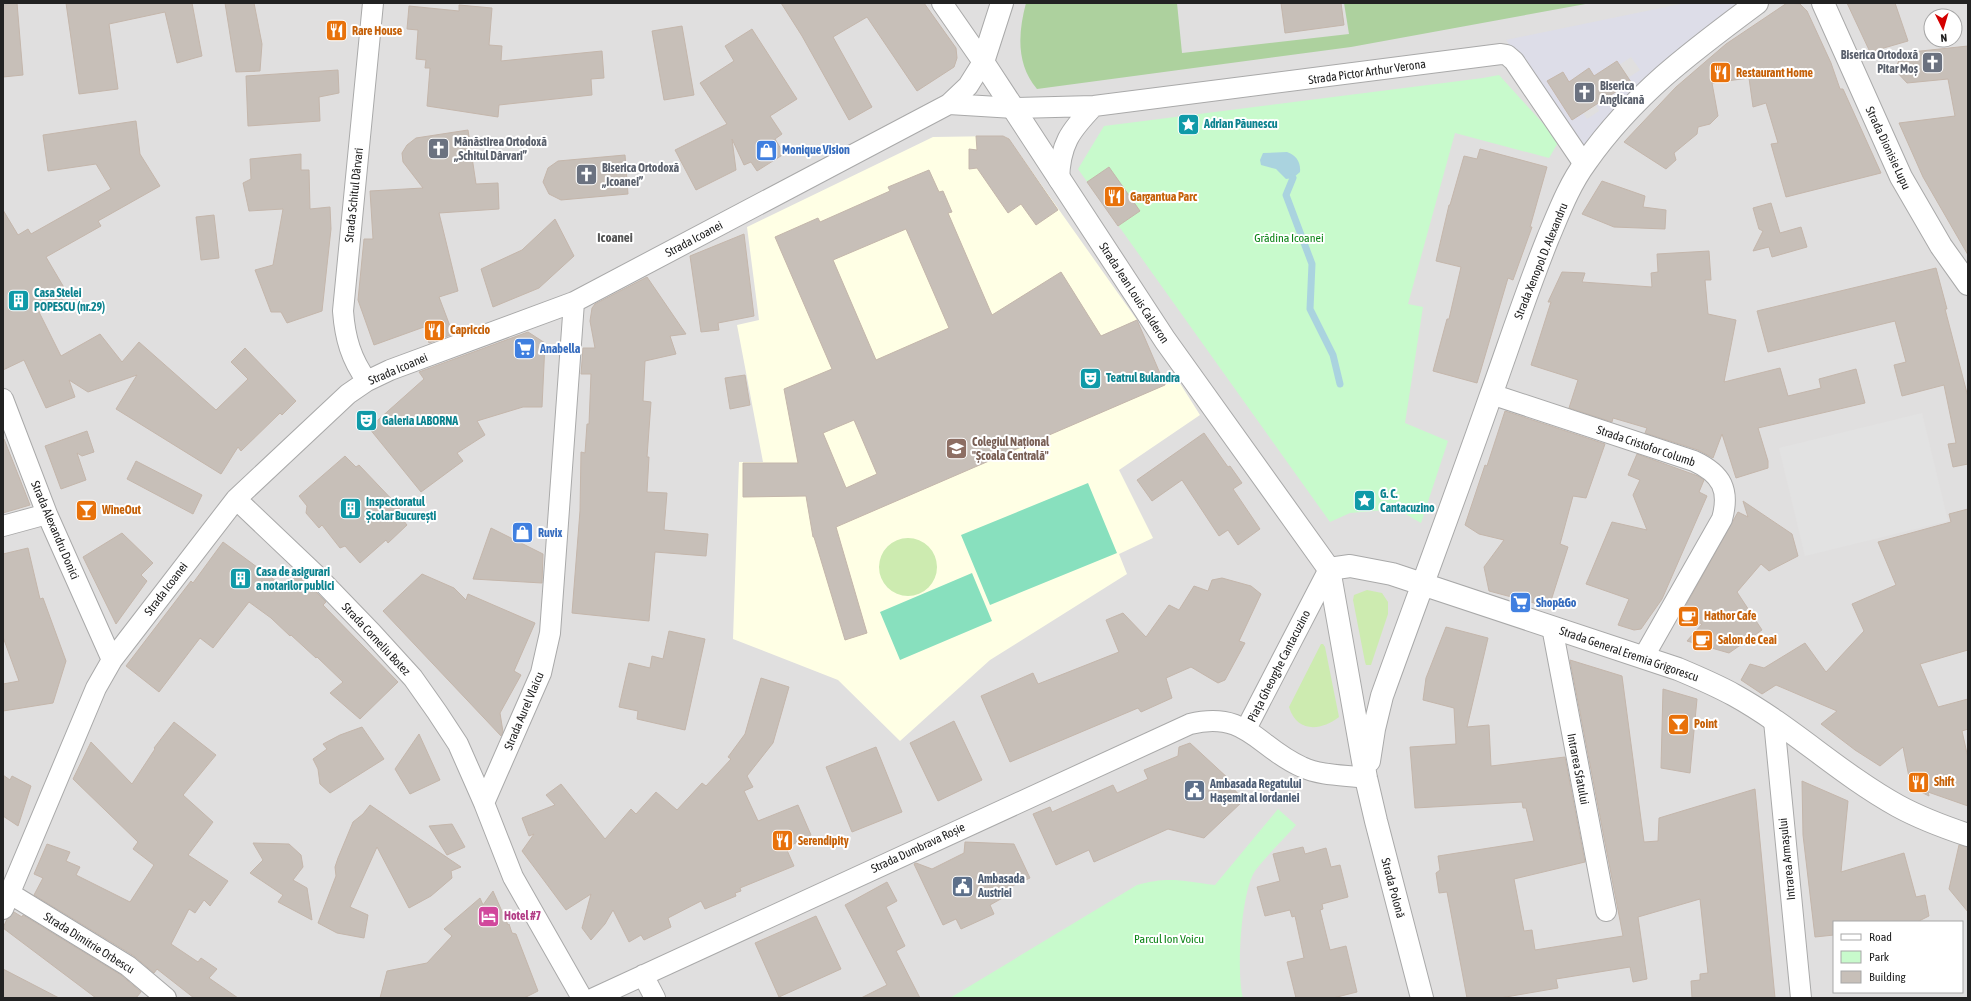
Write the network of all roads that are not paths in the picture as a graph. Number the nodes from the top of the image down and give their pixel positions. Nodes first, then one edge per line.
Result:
1 (373, 3) edge
2 (942, 3) edge
3 (1002, 3) edge
4 (1757, 3) edge
5 (1823, 3) edge
6 (983, 62) junction
7 (949, 104) junction
8 (1094, 106) junction
9 (1014, 108) junction
10 (1584, 164) junction
11 (1059, 180) junction
12 (1968, 284) edge
13 (574, 302) junction
14 (367, 381) junction
15 (1491, 394) junction
16 (3, 398) edge
17 (236, 499) junction
18 (47, 514) junction
19 (3, 526) edge
20 (1329, 569) junction
21 (1422, 584) junction
22 (1552, 627) junction
23 (1643, 658) junction
24 (112, 660) junction
25 (1774, 721) junction
26 (1246, 729) junction
27 (1366, 778) junction
28 (484, 803) junction
29 (1968, 835) edge
30 (6, 901) edge
31 (1606, 911) dead end
32 (643, 975) junction
33 (166, 998) edge
34 (582, 998) edge
35 (594, 998) edge
36 (655, 998) edge
37 (1422, 998) edge
38 (1801, 998) edge

1 - 14 street, Strada Schitul Dârvari
2 - 6 street
3 - 6 street
4 - 10 street, Strada Xenopol D. Alexandru
5 - 12 street, Strada Dionisie Lupu
6 - 7 street, Strada Icoanei
6 - 9 street, Strada Jean Louis Calderon
7 - 9 street
7 - 13 street, Strada Icoanei
8 - 9 street, Strada Pictor Arthur Verona
8 - 10 street, Strada Pictor Arthur Verona
8 - 11 street
9 - 11 street, Strada Jean Louis Calderon
10 - 15 street, Strada Xenopol D. Alexandru
11 - 20 street, Strada Jean Louis Calderon
13 - 14 street, Strada Icoanei
13 - 28 street, Strada Aurel Vlaicu
14 - 17 street, Strada Icoanei
15 - 21 street, Strada Xenopol D. Alexandru
15 - 23 street, Strada Cristofor Columb
16 - 18 street, Strada Alexandru Donici
17 - 24 street, Strada Icoanei
17 - 28 street, Strada Corneliu Botez
18 - 19 street
18 - 24 street, Strada Alexandru Donici
20 - 21 street
20 - 26 street, Piața Gheorghe Cantacuzino
20 - 27 street
21 - 22 street, Strada General Eremia Grigorescu
21 - 27 street
22 - 23 street, Strada General Eremia Grigorescu
22 - 31 street, Intrarea Sfatului
23 - 25 street, Strada General Eremia Grigorescu
24 - 30 street, Strada Icoanei
25 - 29 street, Strada General Eremia Grigorescu
25 - 38 street, Intrarea Armașului
26 - 27 street, Piața Gheorghe Cantacuzino
26 - 32 street, Strada Dumbrava Roșie
27 - 37 street, Strada Polonă
28 - 34 street
30 - 33 street, Strada Dimitrie Orbescu
32 - 35 street, Strada Dumbrava Roșie
32 - 36 street

